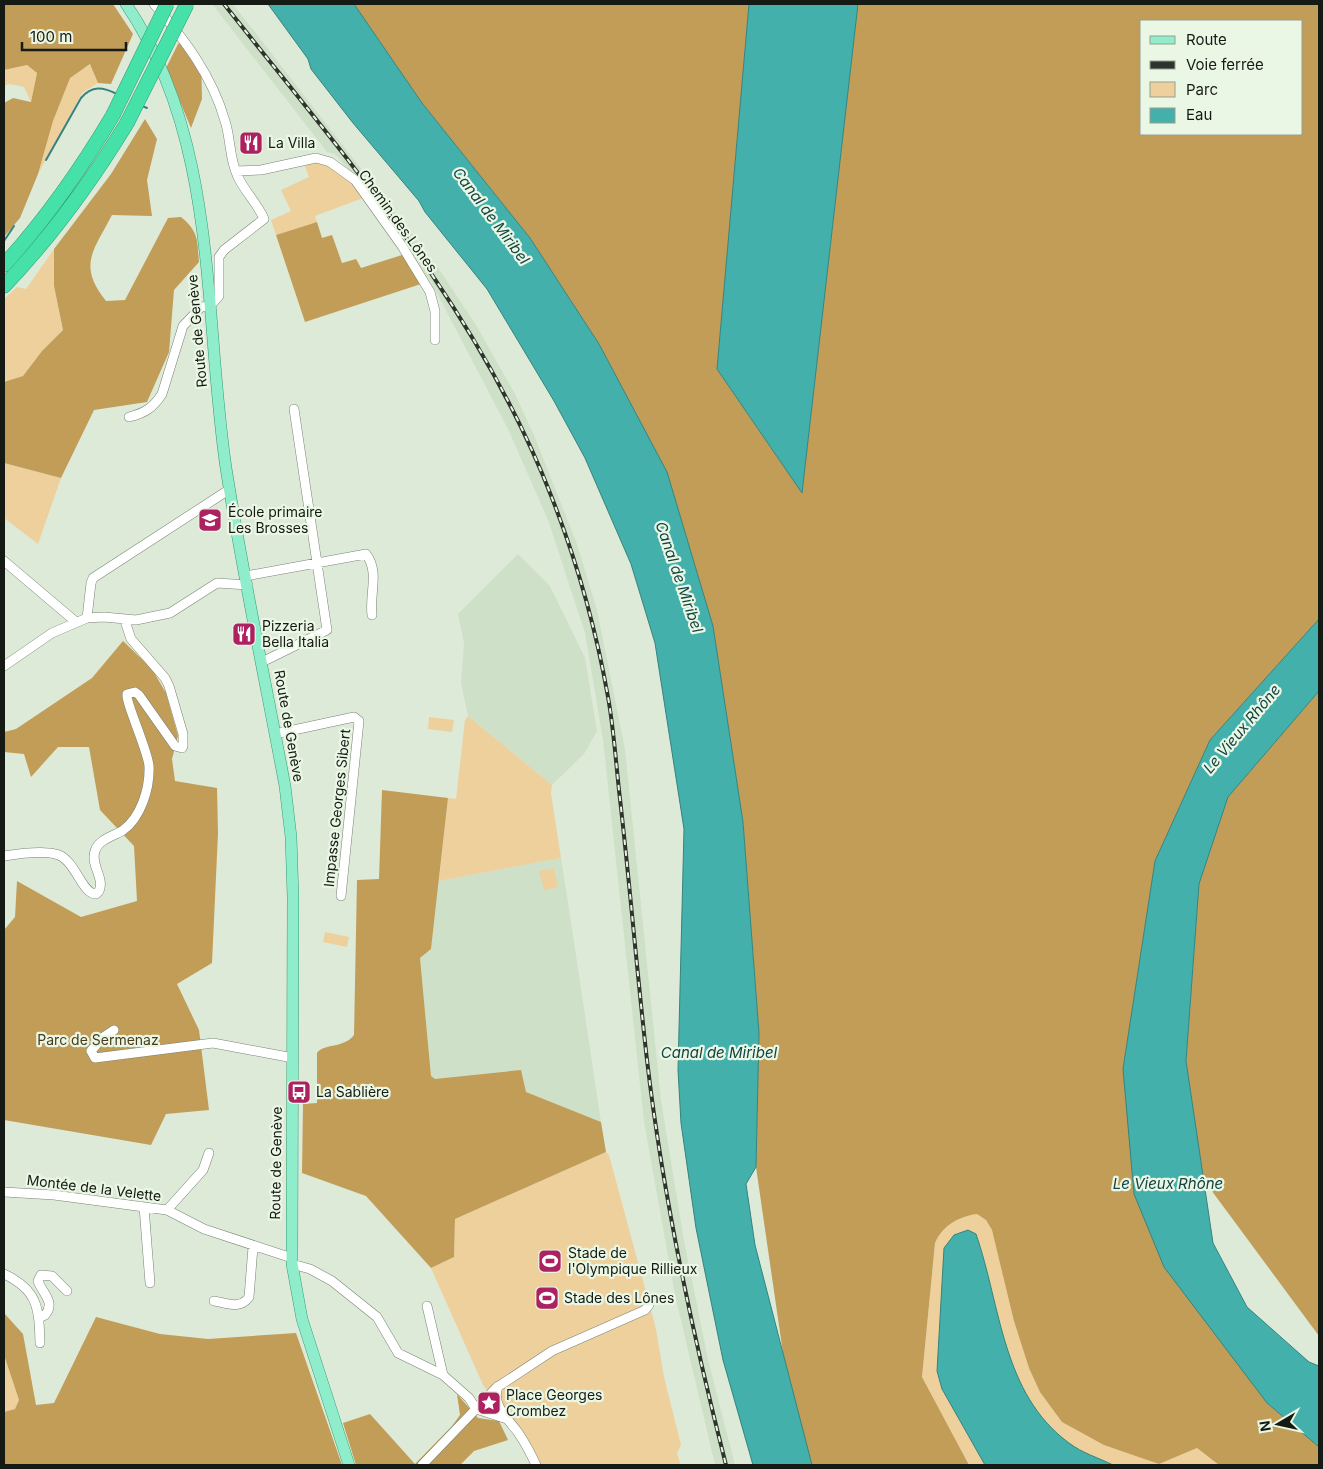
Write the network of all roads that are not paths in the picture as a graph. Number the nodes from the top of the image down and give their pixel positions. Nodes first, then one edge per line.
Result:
1 (126, 4) edge
2 (154, 4) edge
3 (167, 4) edge
4 (187, 4) edge
5 (236, 171) junction
6 (4, 265) edge
7 (4, 286) edge
8 (210, 306) junction
9 (435, 340) dead end
10 (294, 409) dead end
11 (129, 416) dead end
12 (230, 489) junction
13 (4, 561) edge
14 (317, 562) junction
15 (247, 580) junction
16 (372, 615) dead end
17 (87, 618) junction
18 (125, 620) junction
19 (76, 622) junction
20 (262, 662) junction
21 (4, 666) edge
22 (275, 734) junction
23 (4, 856) edge
24 (341, 896) dead end
25 (114, 1030) dead end
26 (292, 1058) junction
27 (209, 1153) dead end
28 (4, 1192) edge
29 (144, 1207) junction
30 (167, 1210) junction
31 (253, 1247) junction
32 (292, 1261) junction
33 (4, 1274) edge
34 (150, 1284) dead end
35 (67, 1291) dead end
36 (214, 1300) dead end
37 (649, 1305) dead end
38 (427, 1306) dead end
39 (39, 1318) junction
40 (40, 1343) dead end
41 (444, 1375) junction
42 (498, 1386) junction
43 (476, 1409) junction
44 (507, 1419) junction
45 (349, 1465) edge
46 (422, 1465) edge
47 (536, 1465) edge

1 - 8 main road, Route de Genève
2 - 5 street
3 - 6 highway, bridge
4 - 7 highway, bridge
5 - 8 street
5 - 9 street, Chemin des Lônes
8 - 11 street
8 - 12 main road, Route de Genève
10 - 14 street
12 - 15 main road, Route de Genève
12 - 17 street
13 - 19 street
14 - 15 street
14 - 16 street
14 - 20 street
15 - 18 street
15 - 20 main road, Route de Genève
17 - 18 street
17 - 19 street
18 - 23 street
19 - 21 street
20 - 22 main road, Route de Genève
22 - 24 street, Impasse Georges Sibert
22 - 26 main road, Route de Genève
25 - 26 street
26 - 32 main road, Route de Genève
27 - 30 street
28 - 29 street, Montée de la Velette
29 - 30 street, Montée de la Velette
29 - 34 street
30 - 31 street, Montée de la Velette
31 - 32 street, Montée de la Velette
31 - 36 street
32 - 41 street, Montée de la Velette
32 - 45 main road, Route de Genève
33 - 39 street
35 - 39 street
37 - 42 street
38 - 41 street
39 - 40 street
41 - 43 street, Montée de la Velette
42 - 43 street
42 - 44 street
43 - 44 street
43 - 46 street
44 - 47 street

